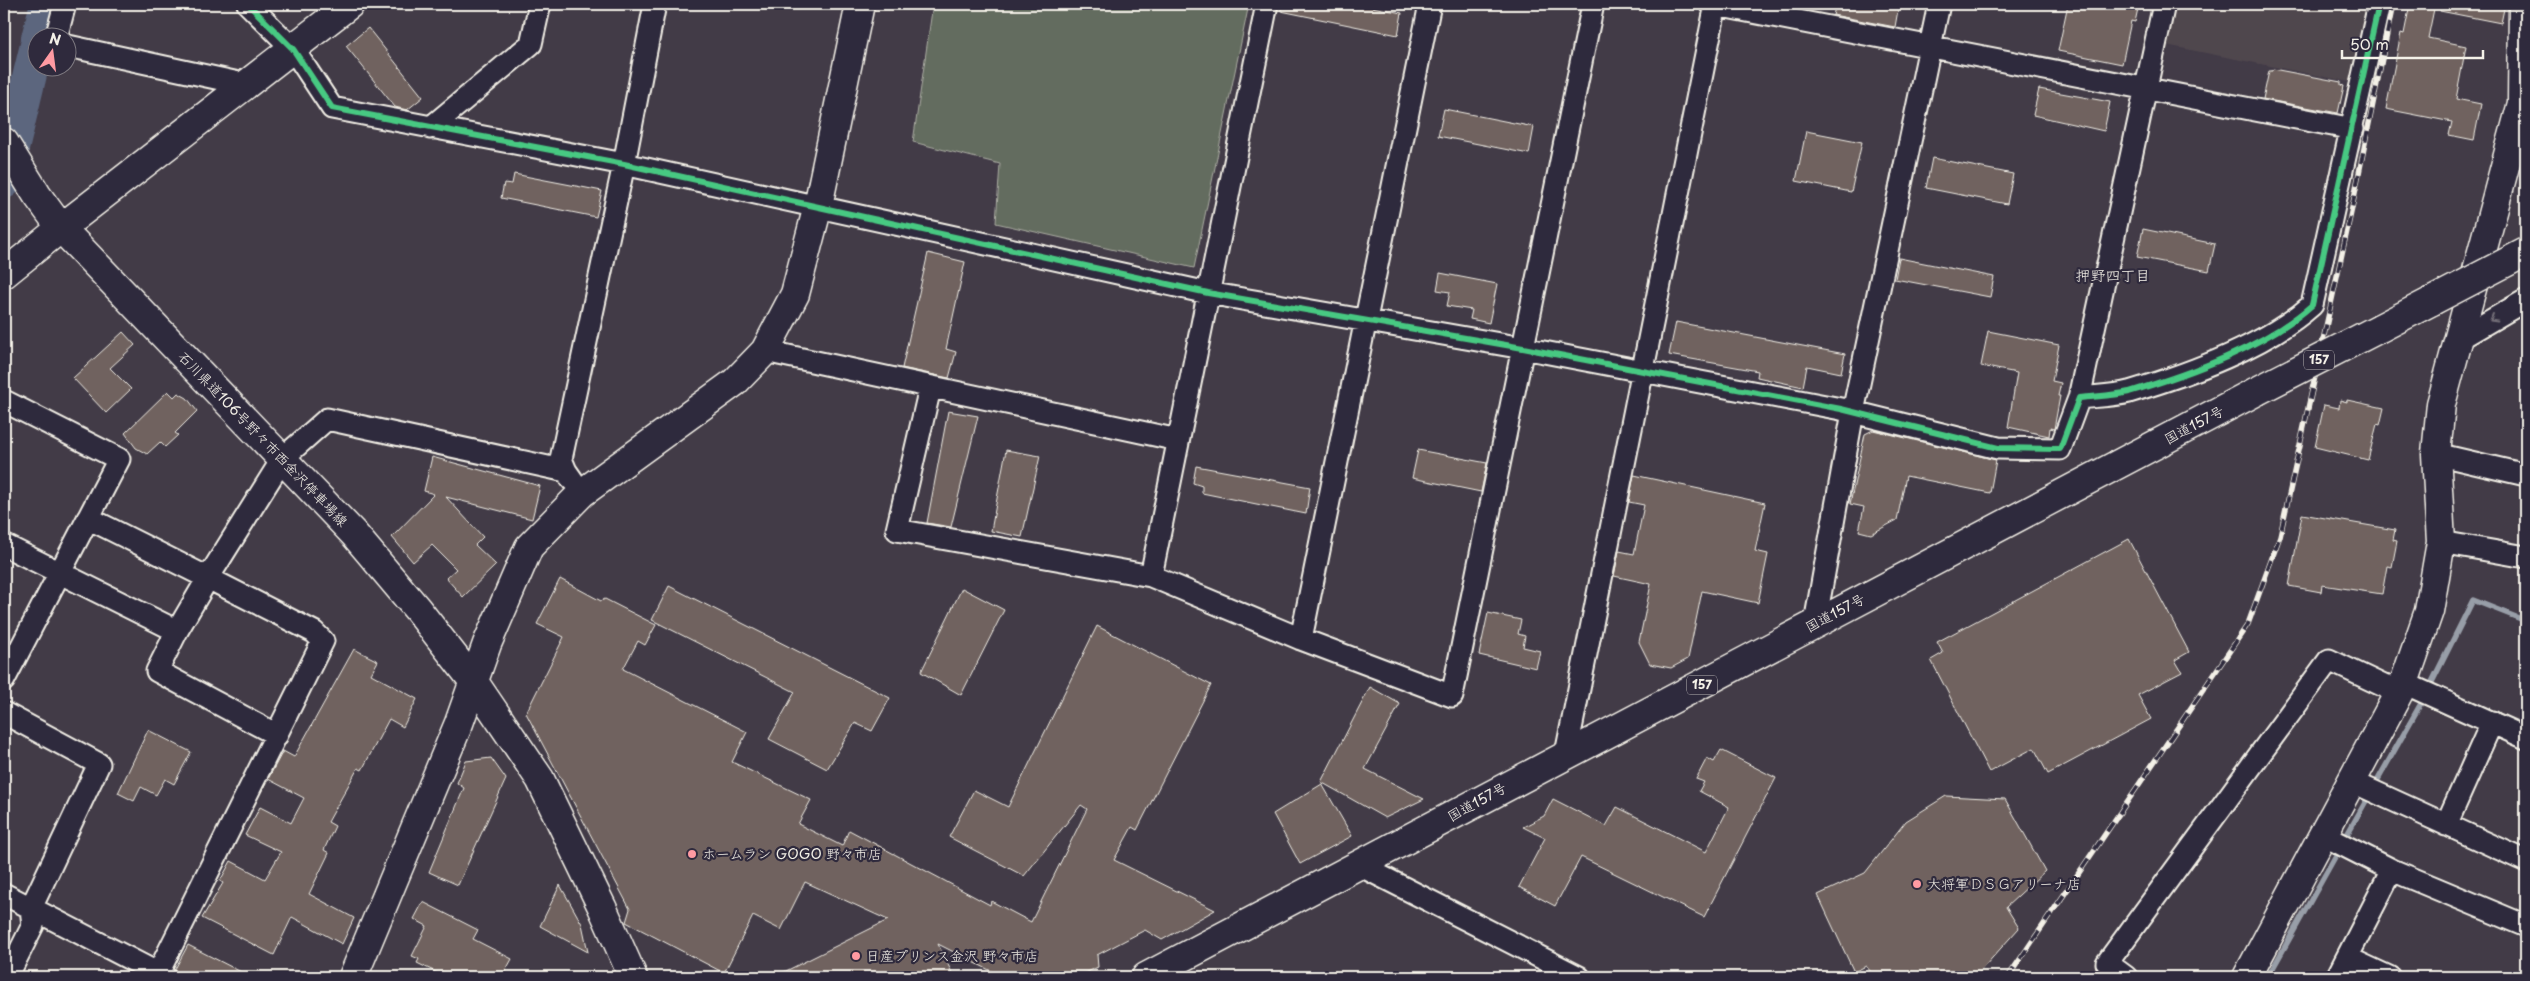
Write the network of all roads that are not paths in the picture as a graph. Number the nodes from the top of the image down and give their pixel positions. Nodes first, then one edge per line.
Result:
1 (65, 4) edge
2 (248, 4) edge
3 (350, 4) edge
4 (540, 4) edge
5 (655, 4) edge
6 (860, 4) edge
7 (1267, 4) edge
8 (1430, 4) edge
9 (1593, 4) edge
10 (1714, 4) edge
11 (1938, 4) edge
12 (2164, 4) edge
13 (2379, 4) edge
14 (2524, 4) edge
15 (59, 28) edge
16 (1930, 45) junction
17 (78, 48) edge
18 (293, 48) junction
19 (248, 85) junction
20 (2146, 90) junction
21 (430, 128) junction
22 (2353, 129) junction
23 (4, 142) edge
24 (624, 164) junction
25 (818, 206) junction
26 (61, 228) junction
27 (2526, 252) edge
28 (10, 269) edge
29 (1208, 293) junction
30 (2526, 300) edge
31 (1364, 320) junction
32 (2459, 339) junction
33 (1523, 348) junction
34 (765, 351) junction
35 (1642, 371) junction
36 (930, 388) junction
37 (2079, 398) junction
38 (4, 401) edge
39 (1853, 412) junction
40 (1178, 440) junction
41 (2436, 454) junction
42 (283, 458) junction
43 (566, 471) junction
44 (2526, 475) edge
45 (582, 493) junction
46 (88, 518) junction
47 (2441, 542) junction
48 (4, 545) edge
49 (2526, 557) edge
50 (60, 572) junction
51 (1151, 576) junction
52 (208, 578) junction
53 (1816, 623) junction
54 (177, 631) junction
55 (1301, 638) junction
56 (4, 680) edge
57 (474, 682) junction
58 (2419, 690) junction
59 (4, 713) edge
60 (2492, 722) junction
61 (277, 736) junction
62 (2526, 738) edge
63 (1566, 754) junction
64 (2366, 788) junction
65 (2446, 825) junction
66 (2337, 842) junction
67 (2526, 861) edge
68 (1361, 866) junction
69 (2392, 870) junction
70 (4, 894) edge
71 (31, 908) junction
72 (2526, 926) edge
73 (2348, 958) junction
74 (159, 976) edge
75 (7, 977) edge
76 (353, 977) edge
77 (632, 977) edge
78 (1146, 977) edge
79 (1579, 977) edge
80 (2126, 977) edge
81 (2247, 977) edge
82 (2338, 977) edge
83 (2389, 977) edge

1 - 15 street
2 - 18 street
3 - 18 main road
4 - 21 street
5 - 24 street
6 - 25 main road
7 - 29 street
8 - 31 street
9 - 33 street
10 - 16 street
10 - 35 street
11 - 16 street
12 - 20 street
13 - 22 street
14 - 32 main road
16 - 20 street
16 - 39 street
17 - 19 street
18 - 19 main road
18 - 21 street
19 - 26 main road
20 - 22 street
20 - 37 street
21 - 24 street
22 - 37 street
23 - 26 main road, 石川県道106号野々市西金沢停車場線
24 - 25 street
24 - 43 street
25 - 29 street
25 - 34 main road
26 - 28 main road
26 - 42 main road, 石川県道106号野々市西金沢停車場線
27 - 53 main road, 国道157号 / 157, bridge
29 - 31 street
29 - 40 street
30 -> 32 street
31 - 33 street
31 - 55 street
32 - 41 main road
33 - 35 street
33 - 55 street
34 - 36 street
34 - 45 main road
35 - 39 street
35 - 63 street
36 - 40 street
36 - 51 street
37 - 39 street
38 - 46 street
39 - 53 street
40 - 51 street
41 - 44 street
41 - 47 main road
42 - 43 street
42 - 52 street
42 - 57 main road, 石川県道106号野々市西金沢停車場線
43 - 45 street
45 - 57 main road
46 - 50 street
46 - 52 street
47 - 49 street
47 - 58 main road
48 - 50 street
50 - 54 street
50 - 56 street
51 - 55 street
52 - 54 street
52 - 61 street
53 - 63 main road, 国道157号 / 157
54 - 61 street
57 - 76 main road
57 - 77 main road, 石川県道106号野々市西金沢停車場線
58 - 60 street
58 - 64 main road
58 - 80 street
59 - 71 street
60 - 62 street
60 - 65 street
61 - 74 street
63 - 68 main road, 国道157号 / 157
64 - 65 street
64 - 66 main road
65 - 67 street
66 - 69 street
66 - 81 main road
68 - 78 main road, 国道157号 / 157
68 - 79 street
69 - 72 street
69 - 73 street
70 - 71 street
71 - 74 street
71 - 75 street
73 - 82 street
73 - 83 street

